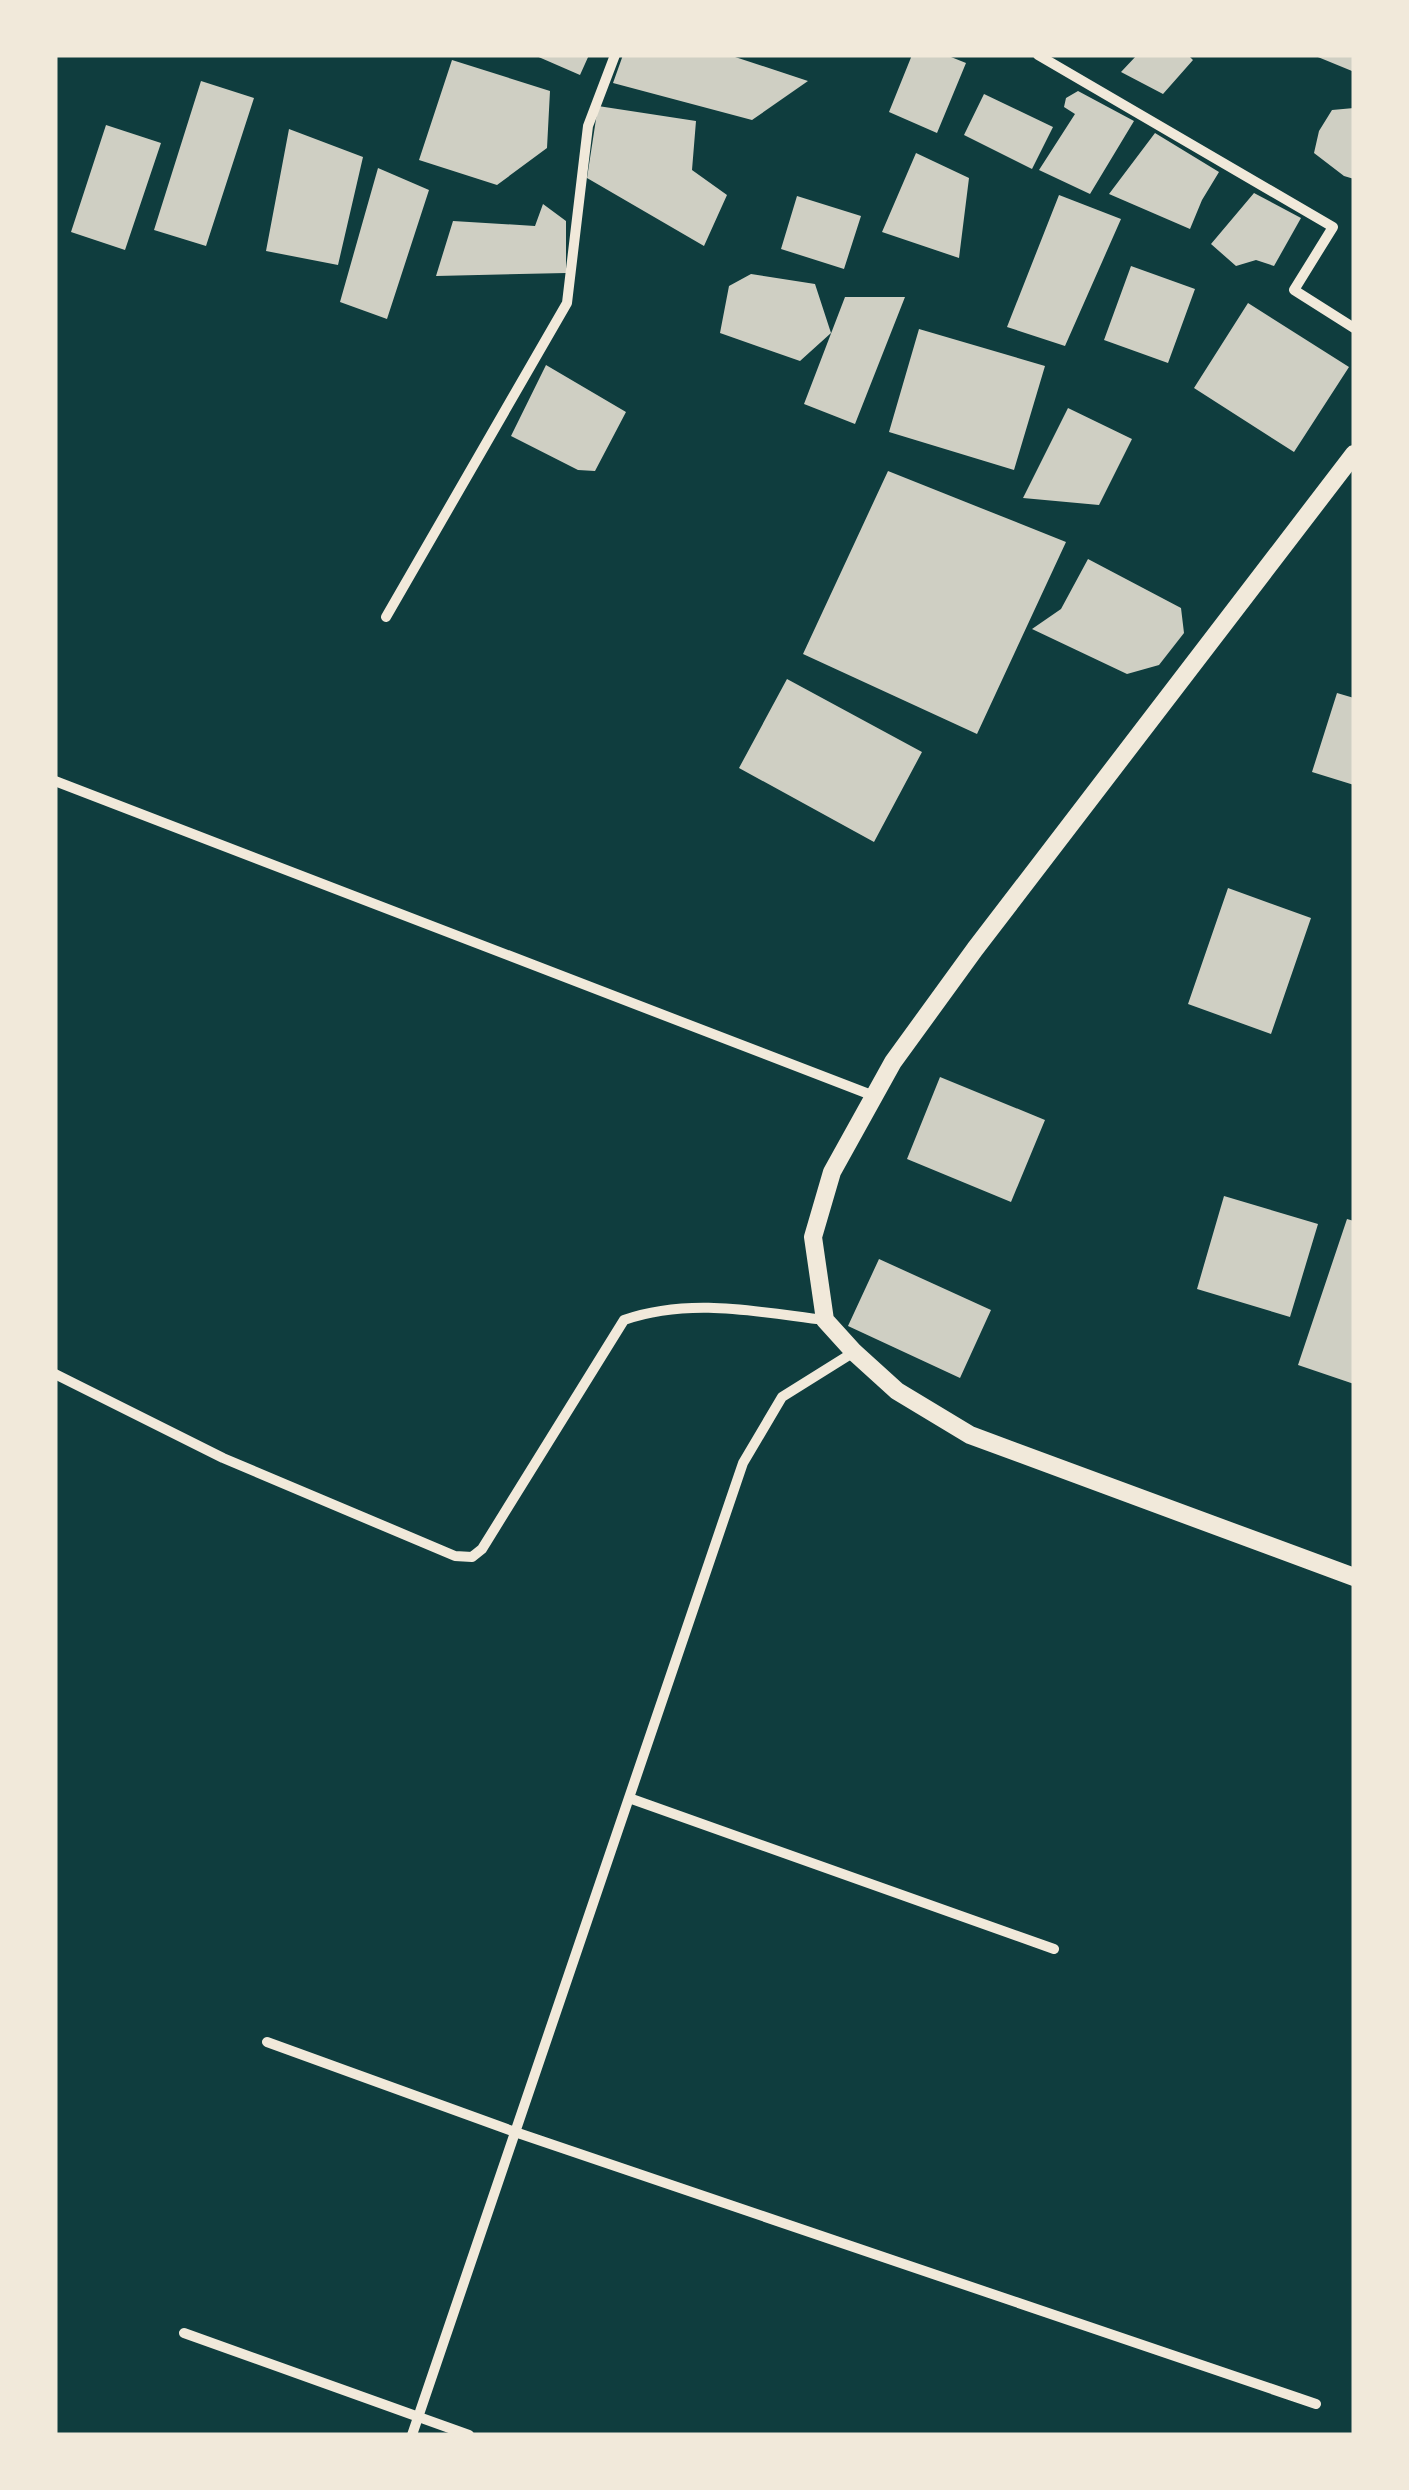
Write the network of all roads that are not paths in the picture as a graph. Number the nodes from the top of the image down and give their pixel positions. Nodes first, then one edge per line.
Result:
1 (615, 55) edge
2 (1038, 55) edge
3 (1354, 328) edge
4 (1354, 454) edge
5 (386, 618) dead end
6 (55, 780) edge
7 (874, 1096) junction
8 (825, 1320) junction
9 (854, 1352) junction
10 (55, 1374) edge
11 (1354, 1577) edge
12 (629, 1798) junction
13 (1054, 1949) dead end
14 (266, 2042) dead end
15 (515, 2132) junction
16 (184, 2333) dead end
17 (1316, 2404) dead end
18 (418, 2417) junction
19 (412, 2435) edge
20 (469, 2435) edge

1 - 5 street
2 - 3 street
4 - 7 street
6 - 7 street
7 - 8 street
8 - 9 street
8 - 10 street
9 - 11 street
9 - 12 street
12 - 13 street
12 - 15 street
14 - 15 street
15 - 17 street
15 - 18 street
16 - 18 street
18 - 19 street
18 - 20 street

